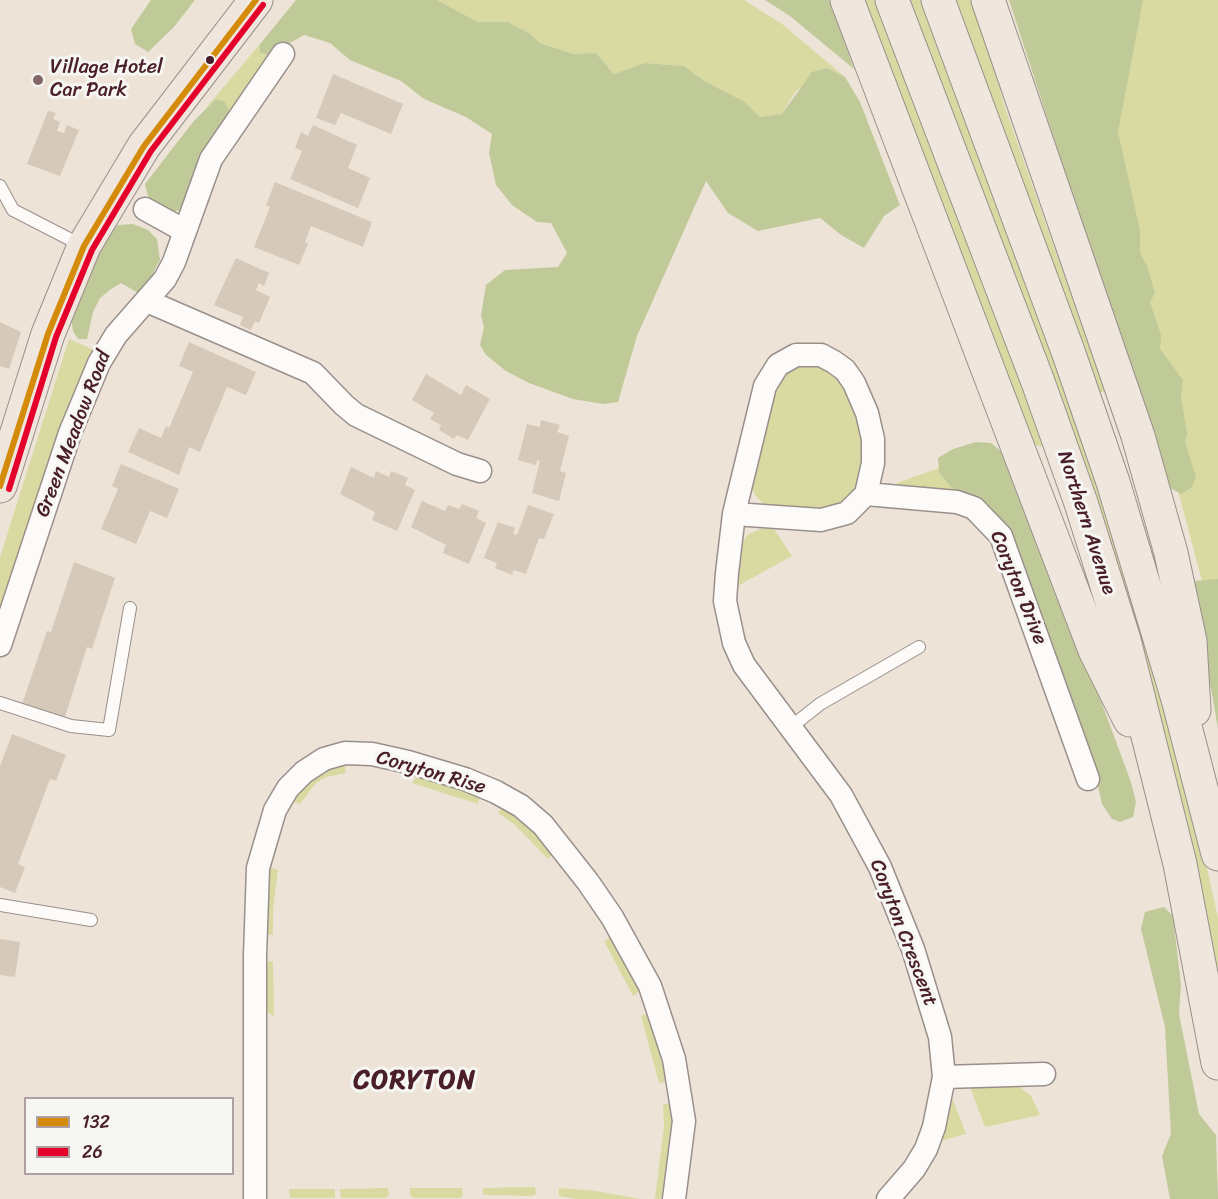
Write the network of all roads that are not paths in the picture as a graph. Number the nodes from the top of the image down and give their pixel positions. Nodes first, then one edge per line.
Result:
1 (256, 0) edge
2 (847, 0) edge
3 (892, 0) edge
4 (938, 0) edge
5 (988, 0) edge
6 (283, 54) dead end
7 (0, 186) edge
8 (145, 209) dead end
9 (185, 231) junction
10 (84, 246) junction
11 (147, 301) junction
12 (480, 471) dead end
13 (0, 486) edge
14 (866, 494) junction
15 (734, 514) junction
16 (130, 608) dead end
17 (0, 645) edge
18 (919, 647) dead end
19 (0, 703) edge
20 (791, 727) junction
21 (1198, 774) junction
22 (1160, 778) junction
23 (1088, 779) dead end
24 (1218, 854) edge
25 (0, 905) edge
26 (91, 920) dead end
27 (1218, 1063) edge
28 (1044, 1074) dead end
29 (944, 1077) junction
30 (255, 1199) edge
31 (674, 1199) edge
32 (888, 1199) edge

1 - 10 main road
2 - 22 main road
3 - 22 main road, Northern Avenue
4 - 21 main road, Northern Avenue
5 - 21 main road
6 - 9 street, Green Meadow Road
7 - 10 lane
8 - 9 street
9 - 11 street, Green Meadow Road
10 - 13 main road
11 - 12 street
11 - 17 street, Green Meadow Road
14 - 15 street
14 - 15 street, Coryton Crescent
14 - 23 street, Coryton Drive
15 - 20 street, Coryton Crescent
16 - 19 lane
18 - 20 lane
20 - 29 street, Coryton Crescent
21 - 24 main road, Northern Avenue
22 - 27 main road, Northern Avenue
25 - 26 lane
28 - 29 street
29 - 32 street, Coryton Crescent
30 - 31 street, Coryton Rise

